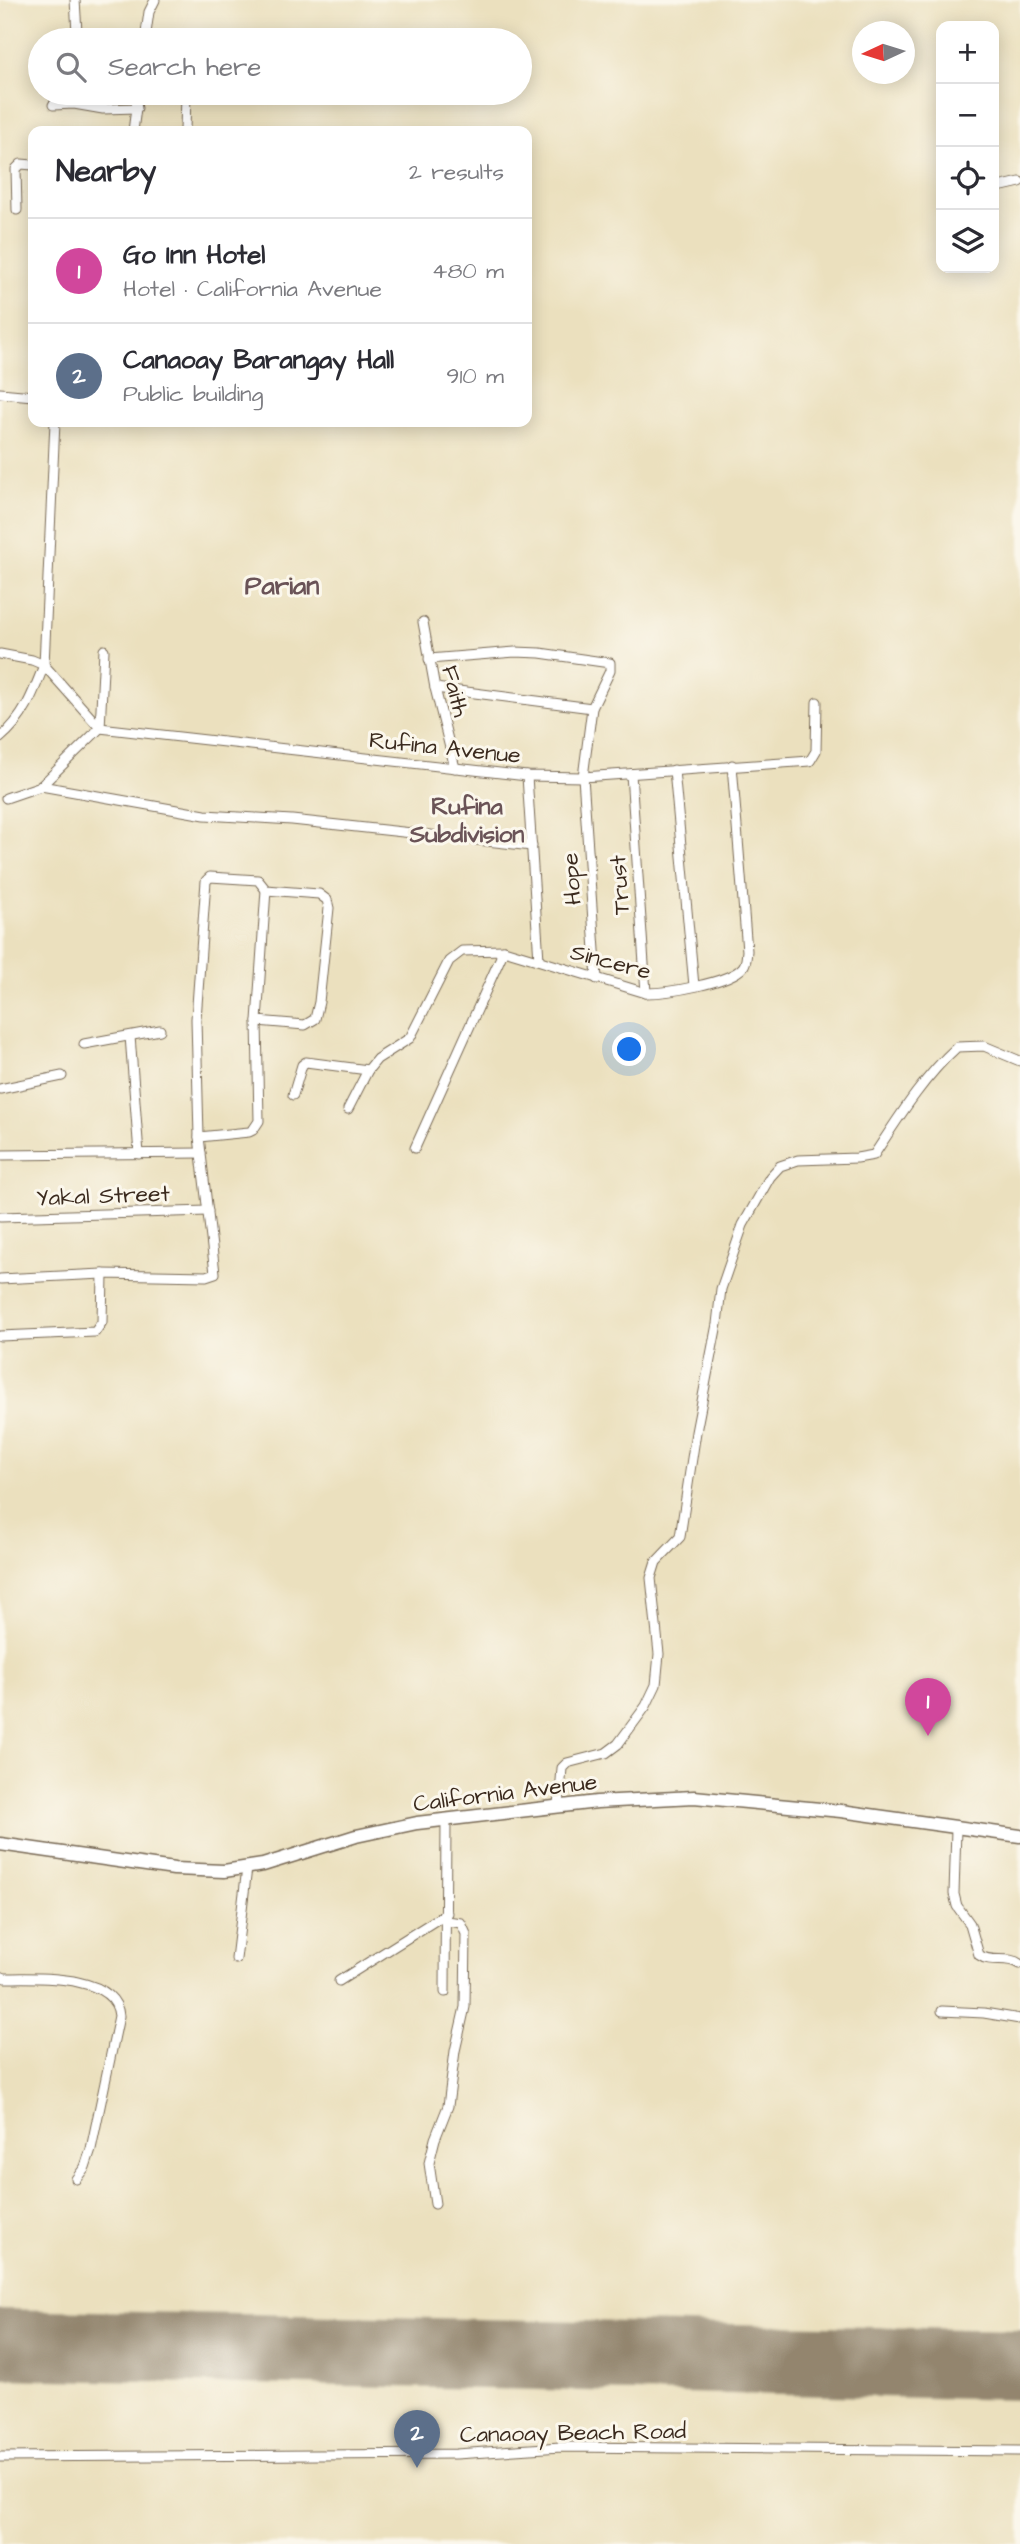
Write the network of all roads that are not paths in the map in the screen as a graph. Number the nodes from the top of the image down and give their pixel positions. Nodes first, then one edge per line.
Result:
1 (75, 0) edge
2 (155, 0) edge
3 (77, 28) edge
4 (147, 28) edge
5 (64, 105) edge
6 (82, 105) edge
7 (137, 105) edge
8 (186, 105) edge
9 (53, 106) dead end
10 (137, 108) junction
11 (134, 126) edge
12 (185, 126) edge
13 (28, 165) edge
14 (1020, 182) edge
15 (999, 187) edge
16 (17, 210) dead end
17 (0, 393) edge
18 (28, 396) edge
19 (55, 427) edge
20 (423, 622) dead end
21 (104, 650) dead end
22 (0, 654) edge
23 (429, 659) junction
24 (44, 665) junction
25 (435, 688) junction
26 (817, 702) dead end
27 (592, 708) junction
28 (100, 728) junction
29 (0, 738) edge
30 (732, 765) junction
31 (455, 768) junction
32 (674, 771) junction
33 (631, 774) junction
34 (527, 776) junction
35 (583, 777) junction
36 (41, 786) junction
37 (6, 798) dead end
38 (532, 846) junction
39 (266, 890) junction
40 (504, 950) junction
41 (539, 960) junction
42 (597, 979) junction
43 (694, 986) junction
44 (646, 993) junction
45 (257, 1021) junction
46 (160, 1030) dead end
47 (130, 1036) junction
48 (84, 1044) dead end
49 (1020, 1061) edge
50 (368, 1070) junction
51 (62, 1076) dead end
52 (0, 1088) edge
53 (293, 1095) dead end
54 (348, 1109) dead end
55 (199, 1137) junction
56 (415, 1148) dead end
57 (201, 1153) junction
58 (139, 1154) junction
59 (0, 1155) edge
60 (208, 1211) junction
61 (0, 1217) edge
62 (103, 1274) junction
63 (0, 1279) edge
64 (0, 1336) edge
65 (559, 1806) junction
66 (446, 1819) junction
67 (956, 1829) junction
68 (1020, 1836) edge
69 (0, 1844) edge
70 (247, 1868) junction
71 (447, 1917) junction
72 (236, 1959) dead end
73 (1020, 1964) edge
74 (0, 1976) edge
75 (339, 1981) dead end
76 (445, 1992) dead end
77 (942, 2011) dead end
78 (1020, 2019) edge
79 (76, 2179) dead end
80 (435, 2204) dead end
81 (1020, 2451) edge
82 (0, 2457) edge

1 - 3 street
2 - 4 street
5 - 9 street
6 - 10 street
7 - 10 street
8 - 12 street
10 - 11 street
13 - 16 street
14 - 15 street
17 - 18 street
19 - 24 street
20 - 23 street, Faith
21 - 28 street
22 - 24 street
23 - 25 street, Faith
23 - 27 street, Hope
24 - 28 street
24 - 29 street
25 - 27 street
25 - 31 street, Faith
26 - 30 street, Rufina Avenue
27 - 35 street, Hope
28 - 31 street, Rufina Avenue
28 - 36 street
30 - 32 street, Rufina Avenue
30 - 43 street, Sincere
31 - 34 street, Rufina Avenue
32 - 33 street, Rufina Avenue
32 - 43 street
33 - 35 street, Rufina Avenue
33 - 44 street, Trust
34 - 35 street, Rufina Avenue
34 - 38 street
35 - 42 street, Hope
36 - 37 street
36 - 38 street
38 - 41 street
39 - 45 street
39 - 45 street
39 - 55 street
40 - 41 street, Sincere
40 - 50 street, Sincere
40 - 56 street
41 - 42 street, Sincere
42 - 44 street, Sincere
43 - 44 street, Sincere
45 - 55 street
46 - 47 street
47 - 48 street
47 - 58 street
49 - 65 street
50 - 53 street
50 - 54 street, Sincere
51 - 52 street
55 - 57 street
57 - 58 street
57 - 60 street
58 - 59 street
60 - 61 street, Yakal Street
60 - 62 street
62 - 63 street
62 - 64 street
65 - 66 street, California Avenue
65 - 67 street, California Avenue
66 - 70 street, California Avenue
66 - 71 street
67 - 68 street, California Avenue
67 - 73 street
69 - 70 street, California Avenue
70 - 72 street
71 - 75 street
71 - 76 street
71 - 80 street
74 - 79 street
77 - 78 street
81 - 82 street, Canaoay Beach Road

